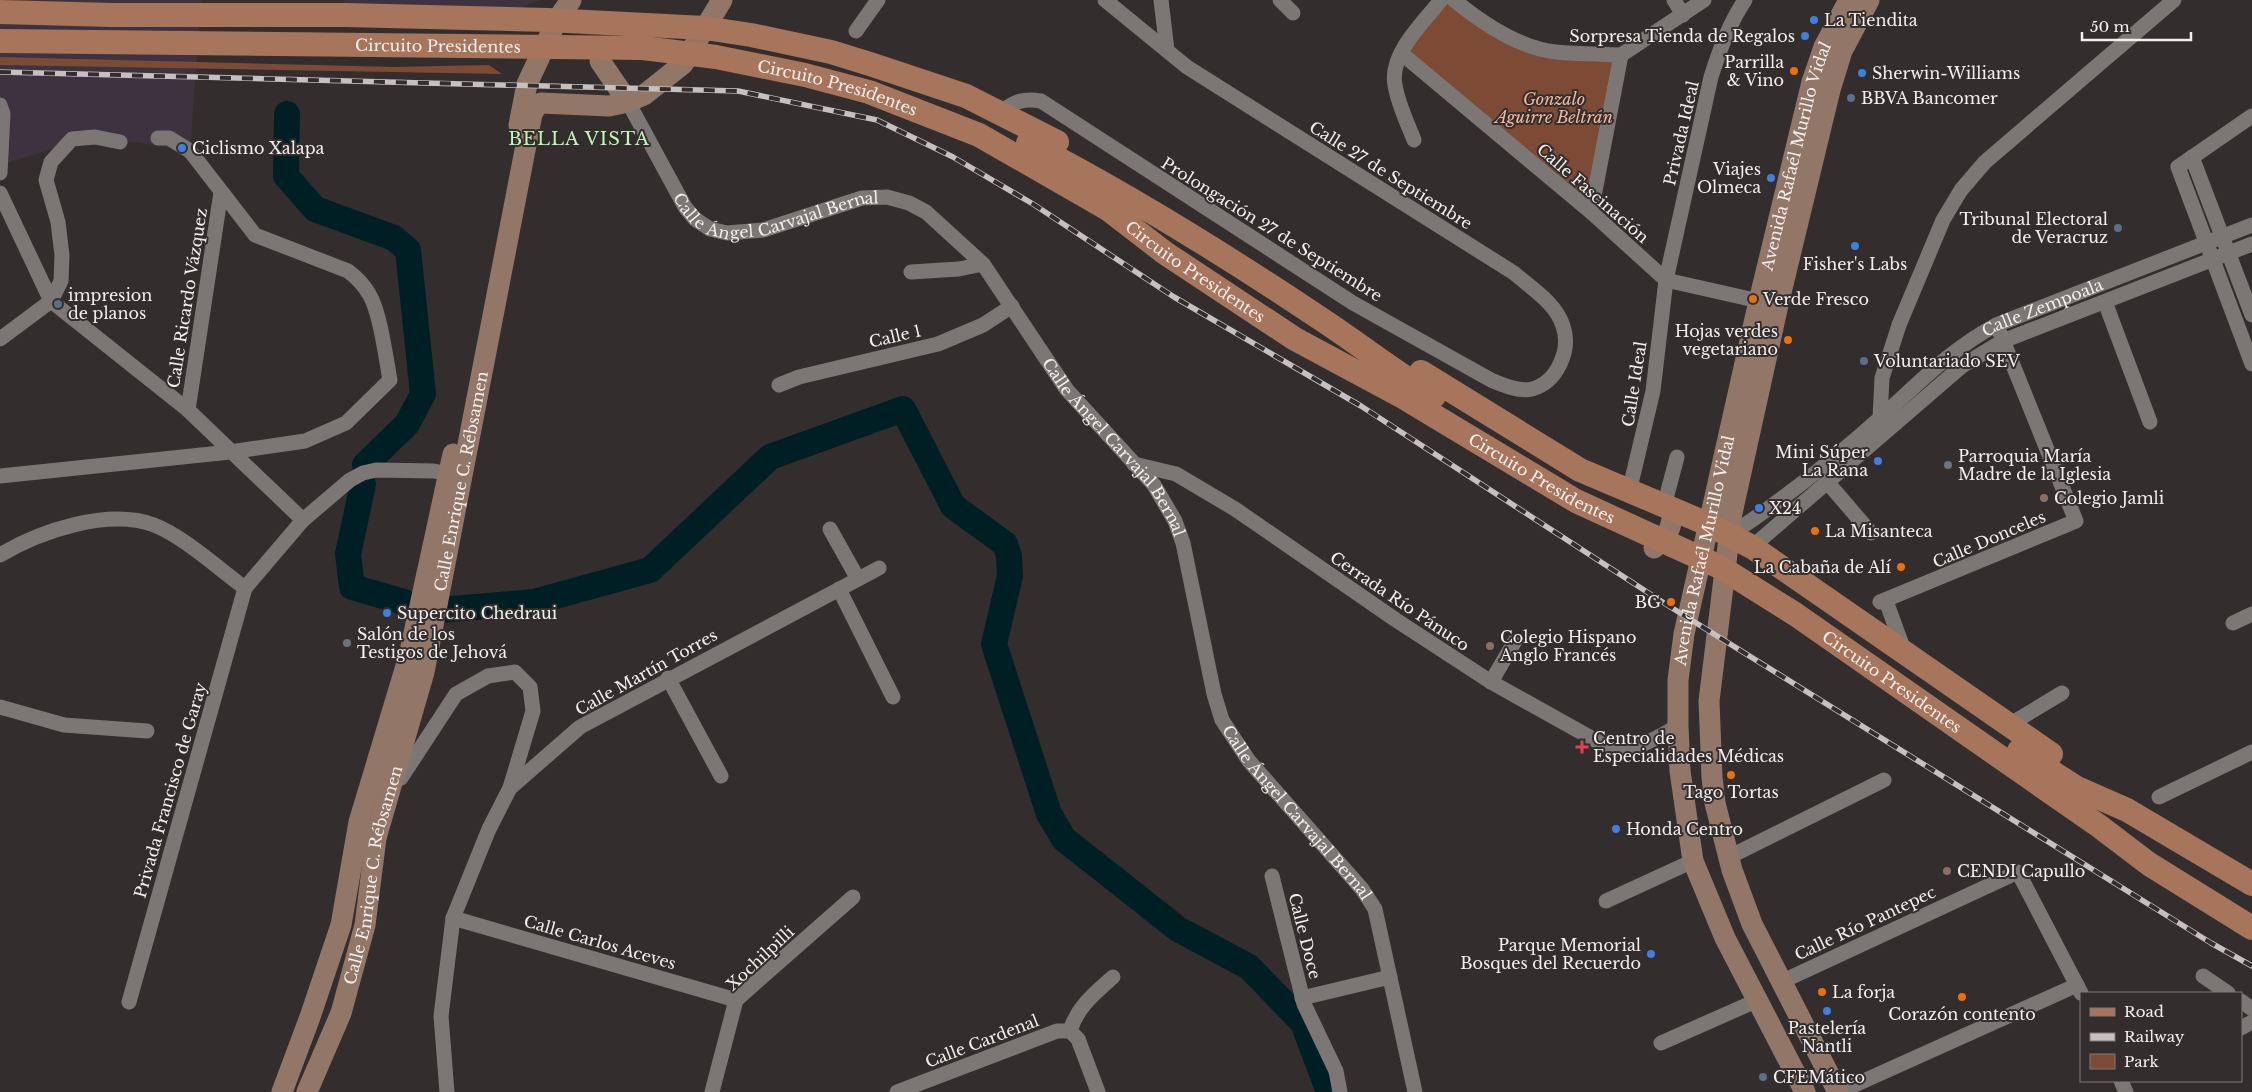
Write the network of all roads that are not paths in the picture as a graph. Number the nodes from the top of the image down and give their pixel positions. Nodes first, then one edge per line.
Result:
1 (93, 0) edge
2 (571, 0) edge
3 (722, 0) edge
4 (878, 0) edge
5 (1105, 0) edge
6 (1161, 0) edge
7 (1280, 0) edge
8 (1441, 0) edge
9 (1454, 0) edge
10 (1674, 0) edge
11 (1704, 0) edge
12 (1745, 0) edge
13 (1849, 0) edge
14 (1869, 0) edge
15 (2174, 0) edge
16 (279, 7) edge
17 (0, 12) edge
18 (1293, 13) dead end
19 (112, 15) junction
20 (346, 15) junction
21 (1683, 15) junction
22 (402, 17) junction
23 (557, 20) junction
24 (0, 25) edge
25 (705, 28) junction
26 (856, 31) dead end
27 (751, 35) junction
28 (0, 41) edge
29 (1167, 50) junction
30 (0, 52) edge
31 (1401, 53) junction
32 (343, 55) junction
33 (1621, 55) junction
34 (400, 56) junction
35 (540, 58) junction
36 (577, 60) junction
37 (600, 61) junction
38 (683, 64) junction
39 (806, 67) junction
40 (743, 74) junction
41 (628, 102) junction
42 (0, 105) edge
43 (1001, 112) junction
44 (2252, 116) edge
45 (158, 138) dead end
46 (1414, 140) dead end
47 (120, 142) dead end
48 (2192, 157) junction
49 (0, 173) edge
50 (0, 189) edge
51 (220, 192) junction
52 (1591, 212) junction
53 (2252, 225) edge
54 (1183, 231) junction
55 (2223, 237) junction
56 (2207, 242) junction
57 (2252, 244) edge
58 (1165, 253) junction
59 (2230, 253) junction
60 (2214, 260) junction
61 (983, 264) junction
62 (911, 272) dead end
63 (1666, 280) junction
64 (51, 301) junction
65 (1759, 302) junction
66 (2105, 302) junction
67 (1012, 306) junction
68 (1316, 315) junction
69 (2252, 315) edge
70 (1996, 325) junction
71 (0, 339) edge
72 (1295, 339) junction
73 (2004, 341) junction
74 (2251, 360) edge
75 (779, 385) dead end
76 (1532, 389) joint
77 (188, 410) junction
78 (2150, 422) dead end
79 (1885, 423) junction
80 (1740, 434) junction
81 (230, 452) junction
82 (1677, 457) dead end
83 (1134, 464) junction
84 (0, 476) edge
85 (456, 476) junction
86 (1828, 483) junction
87 (1629, 492) junction
88 (1579, 493) junction
89 (1668, 508) junction
90 (303, 520) junction
91 (830, 529) dead end
92 (1720, 530) junction
93 (1871, 533) dead end
94 (1654, 548) junction
95 (1752, 548) junction
96 (0, 555) edge
97 (879, 568) dead end
98 (1700, 571) junction
99 (858, 579) junction
100 (1725, 583) junction
101 (245, 588) junction
102 (839, 589) junction
103 (1841, 609) junction
104 (2252, 614) edge
105 (2233, 623) dead end
106 (1515, 641) dead end
107 (1819, 642) junction
108 (1906, 654) junction
109 (668, 678) junction
110 (1491, 682) junction
111 (2062, 693) dead end
112 (893, 697) dead end
113 (0, 707) edge
114 (1678, 726) junction
115 (2009, 726) junction
116 (147, 731) dead end
117 (2252, 752) edge
118 (2030, 768) junction
119 (721, 776) dead end
120 (398, 777) junction
121 (1884, 780) dead end
122 (510, 788) junction
123 (2159, 797) dead end
124 (2127, 810) junction
125 (1729, 857) junction
126 (1693, 861) junction
127 (2149, 864) junction
128 (1272, 876) dead end
129 (2252, 884) edge
130 (853, 897) dead end
131 (1606, 900) dead end
132 (453, 918) junction
133 (2252, 928) edge
134 (2202, 976) dead end
135 (1114, 977) dead end
136 (1390, 977) junction
137 (1781, 982) junction
138 (2079, 989) edge
139 (2226, 992) edge
140 (736, 1000) junction
141 (1758, 1000) junction
142 (1303, 1001) junction
143 (129, 1002) dead end
144 (1070, 1031) junction
145 (1661, 1043) dead end
146 (282, 1092) edge
147 (307, 1092) edge
148 (447, 1092) edge
149 (712, 1092) edge
150 (897, 1092) edge
151 (1098, 1092) edge
152 (1340, 1092) edge
153 (1415, 1092) edge
154 (1805, 1092) edge
155 (1838, 1092) edge

1 - 19 street
2 - 23 main road, Calle Enrique C. Rébsamen
3 - 25 main road
4 - 26 street
5 - 29 street, Calle 27 de Septiembre
6 - 29 street
7 - 18 street
8 - 31 street
9 - 33 street
10 - 21 street
11 - 21 street
12 - 63 street, Privada Ideal
13 - 65 main road, Avenida Rafaél Murillo Vidal
14 - 80 main road, Avenida Rafaél Murillo Vidal
15 - 79 street
16 - 19 main road
16 - 20 main road
17 - 19 main road
20 - 22 main road
20 - 32 main road
21 - 33 street
22 - 23 main road
22 - 34 main road
23 - 25 main road
23 - 35 main road, Calle Enrique C. Rébsamen
23 - 36 main road
24 - 39 main road, Circuito Presidentes
25 - 27 main road
25 - 38 main road
27 - 40 main road
27 - 43 main road
28 - 39 main road, Circuito Presidentes
29 - 76 street, Calle 27 de Septiembre
30 - 32 main road
31 - 46 street
31 - 52 street, Calle Fascinación
32 - 34 main road
33 - 52 street
34 - 35 main road
35 - 36 main road
35 - 85 main road, Calle Enrique C. Rébsamen
36 - 37 main road
37 - 38 main road
37 - 41 main road, Calle Ángel Carvajal Bernal
38 - 40 main road
38 - 41 main road, Calle Enrique C. Rébsamen
39 - 54 main road, Circuito Presidentes
39 - 58 main road, Circuito Presidentes
40 - 58 main road
41 - 61 street, Calle Ángel Carvajal Bernal
41 - 85 main road, Calle Enrique C. Rébsamen
42 - 49 street
43 - 54 main road
43 - 76 street, Prolongación 27 de Septiembre
44 - 48 street
45 - 51 street
47 - 64 street
48 - 55 street
48 - 56 street
50 - 64 street
51 - 77 street, Calle Ricardo Vázquez
51 - 81 street
52 - 63 street, Calle Fascinación
53 - 55 street, Calle Zempoala
54 - 68 main road, Circuito Presidentes
55 - 56 street, Calle Zempoala
55 - 59 street
56 - 60 street
56 - 70 street, Calle Zempoala
57 - 59 street, Calle Zempoala
58 - 72 main road, Circuito Presidentes
59 - 60 street, Calle Zempoala
59 - 69 street
60 - 66 street, Calle Zempoala
60 - 74 street
61 - 62 street
61 - 67 street, Calle Ángel Carvajal Bernal
63 - 65 street, Calle Fascinación
63 - 87 street, Calle Ideal
64 - 71 street
64 - 77 street
65 - 80 main road, Avenida Rafaél Murillo Vidal
66 - 73 street, Calle Zempoala
66 - 78 street
67 - 75 street, Calle 1
67 - 83 street, Calle Ángel Carvajal Bernal
68 - 87 main road
68 - 88 main road, Circuito Presidentes
70 - 73 street, Calle Donceles
70 - 79 street, Calle Zempoala
72 - 88 main road, Circuito Presidentes
72 - 94 main road
73 - 79 street, Calle Zempoala
73 - 108 street, Calle Donceles
77 - 81 street
79 - 86 street, Calle Zempoala
79 - 92 street, Calle Zempoala
80 - 92 main road, Avenida Rafaél Murillo Vidal
81 - 84 street
81 - 90 street
82 - 89 street
83 - 110 street, Cerrada Río Pánuco
83 - 136 street, Calle Ángel Carvajal Bernal
85 - 90 street
85 - 120 main road, Calle Enrique C. Rébsamen
85 - 146 main road, Calle Enrique C. Rébsamen
86 - 93 street
86 - 95 street, Calle Zempoala
87 - 89 main road
88 - 118 main road, Circuito Presidentes
89 - 92 main road
89 - 94 main road
90 - 101 street
91 - 99 street
92 - 95 main road
92 - 98 main road, Calle Zempoala
92 - 100 main road, Avenida Rafaél Murillo Vidal
94 - 98 main road
95 - 100 main road, Calle Zempoala
95 - 103 main road
96 - 101 street
97 - 99 street, Calle Martín Torres
98 - 100 main road
98 - 114 main road, Avenida Rafaél Murillo Vidal
99 - 102 street, Calle Martín Torres
100 - 107 main road
100 - 125 main road, Avenida Rafaél Murillo Vidal
101 - 143 street, Privada Francisco de Garay
102 - 109 street, Calle Martín Torres
102 - 112 street
103 - 107 main road
103 - 108 main road
104 - 105 street
106 - 110 street
107 - 127 main road
108 - 115 main road
109 - 119 street
109 - 122 street, Calle Martín Torres
110 - 114 street, Cerrada Río Pánuco
111 - 115 street
113 - 116 street
114 - 126 main road, Avenida Rafaél Murillo Vidal
115 - 124 main road
117 - 123 street
118 - 124 main road, Circuito Presidentes
118 - 127 main road, Circuito Presidentes
120 - 122 street
120 - 147 main road, Calle Enrique C. Rébsamen
121 - 125 street
122 - 132 street, Calle Martín Torres
124 - 129 main road, Circuito Presidentes
125 - 137 main road, Avenida Rafaél Murillo Vidal
126 - 131 street
126 - 141 main road, Avenida Rafaél Murillo Vidal
127 - 133 main road, Circuito Presidentes
128 - 142 street, Calle Doce
130 - 140 street, Xochilpilli
132 - 140 street, Calle Carlos Aceves
132 - 148 street, Calle Martín Torres
134 - 139 street
135 - 144 street
136 - 142 street
136 - 153 street, Calle Ángel Carvajal Bernal
137 - 138 street, Calle Río Pantepec
137 - 155 main road, Avenida Rafaél Murillo Vidal
138 - 155 street
140 - 149 street, Xochilpilli
141 - 145 street
141 - 154 main road, Avenida Rafaél Murillo Vidal
142 - 152 street, Calle Doce
144 - 150 street, Calle Cardenal
144 - 151 street

